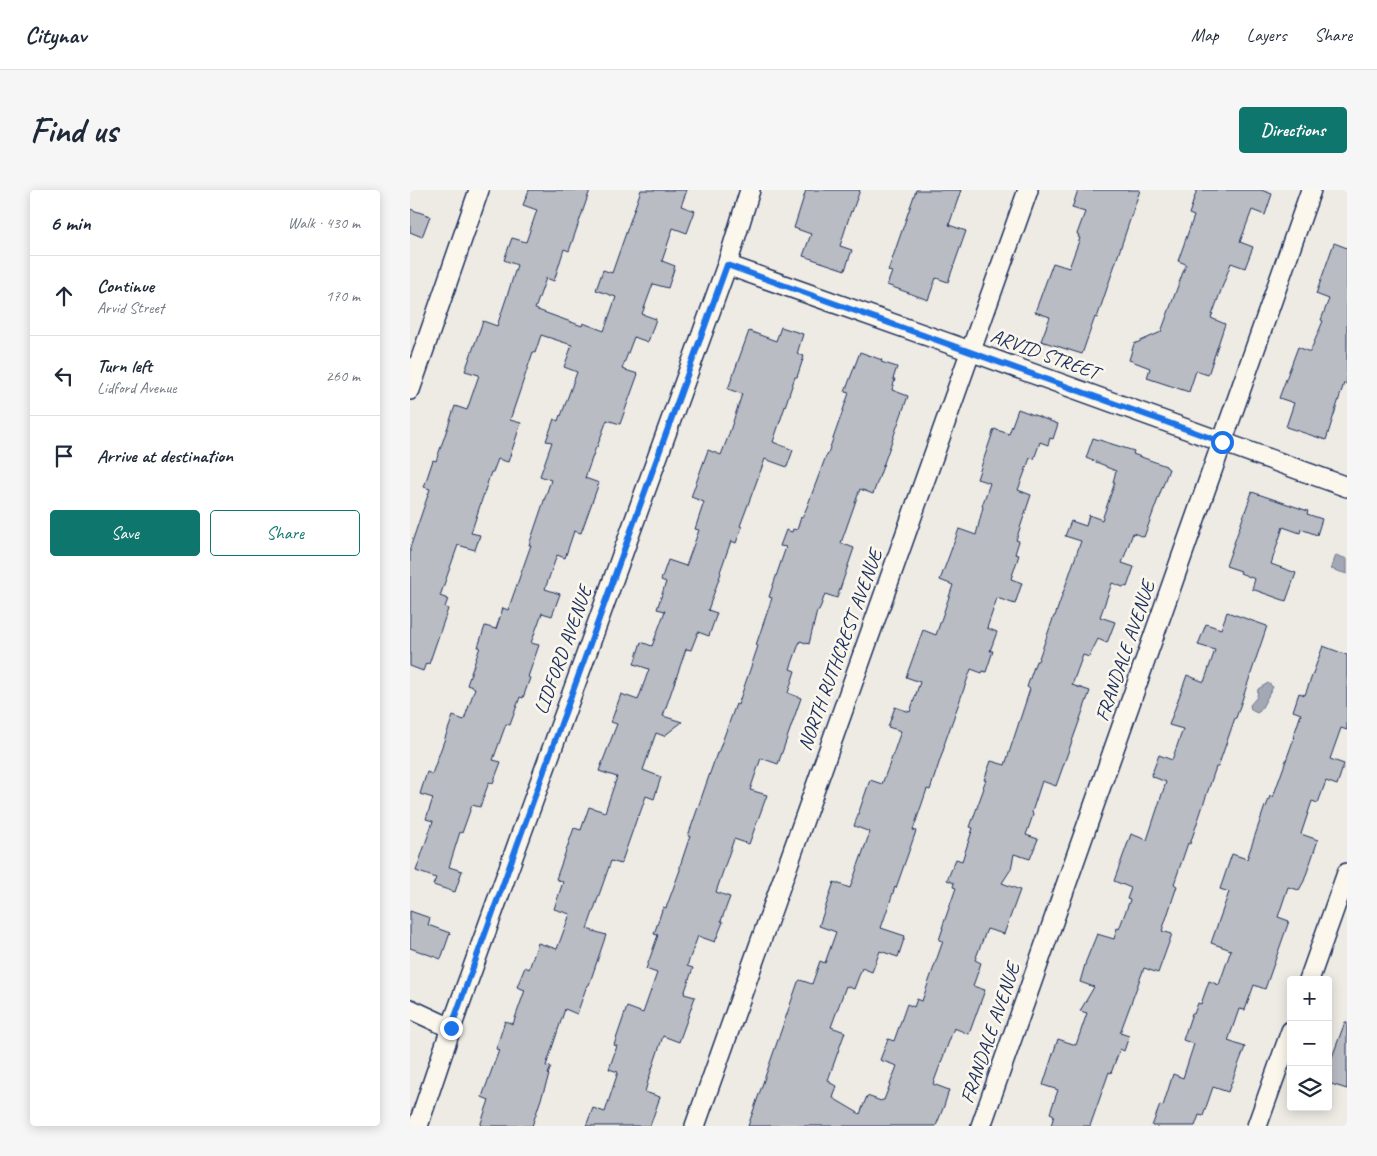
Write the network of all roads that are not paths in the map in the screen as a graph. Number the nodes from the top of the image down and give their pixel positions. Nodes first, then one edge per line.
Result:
1 (479, 190) edge
2 (750, 190) edge
3 (1028, 190) edge
4 (1310, 190) edge
5 (727, 265) junction
6 (970, 351) junction
7 (410, 390) edge
8 (1222, 442) junction
9 (1347, 487) edge
10 (1347, 873) edge
11 (1310, 976) edge
12 (410, 1009) edge
13 (451, 1028) junction
14 (1287, 1042) edge
15 (418, 1126) edge
16 (695, 1126) edge
17 (981, 1126) edge
18 (1257, 1126) edge

1 - 7 street
2 - 5 street, LIDFORD AVENUE
3 - 6 street, NORTH RUTHCREST AVENUE
4 - 8 street, FRANDALE AVENUE
5 - 6 street, ARVID STREET
5 - 13 street, LIDFORD AVENUE
6 - 8 street, ARVID STREET
6 - 16 street, NORTH RUTHCREST AVENUE
8 - 9 street, ARVID STREET
8 - 17 street, FRANDALE AVENUE
10 - 11 street
12 - 13 street
13 - 15 street, LIDFORD AVENUE
14 - 18 street

